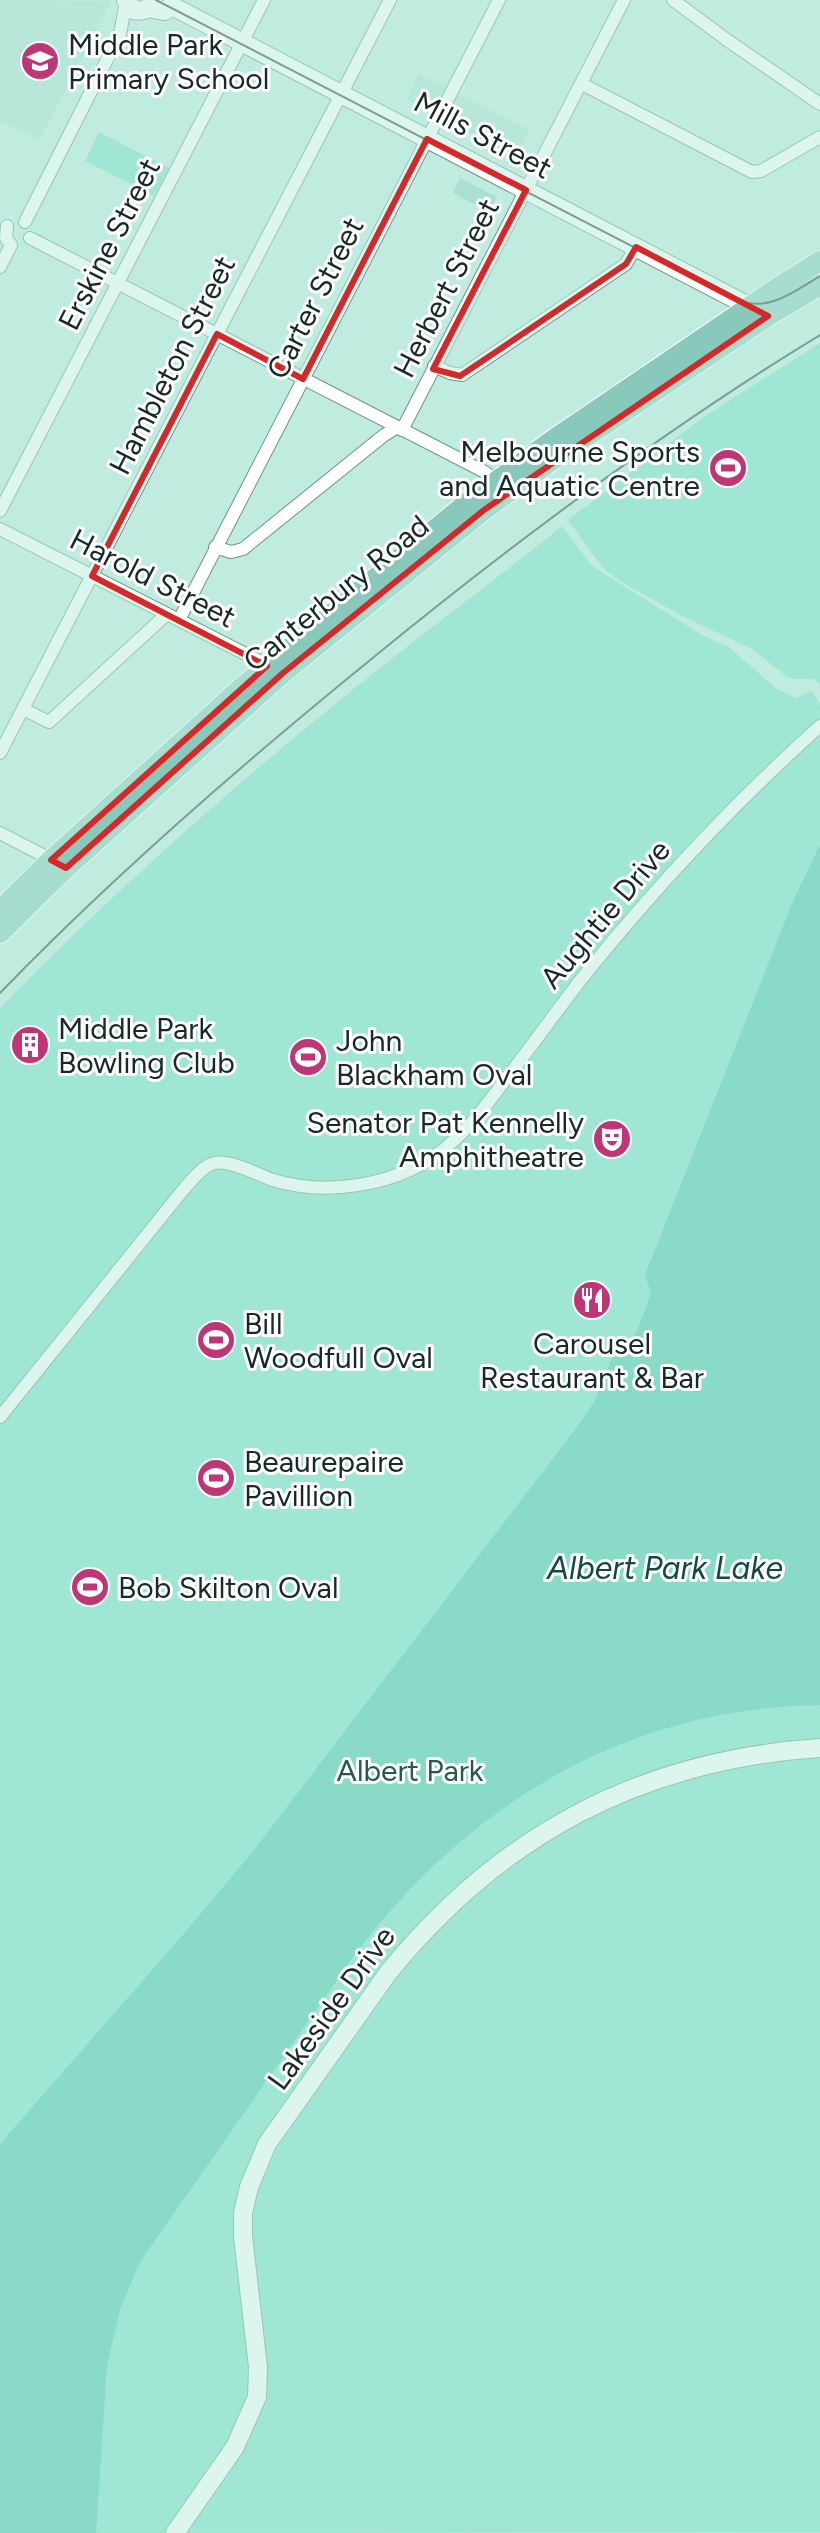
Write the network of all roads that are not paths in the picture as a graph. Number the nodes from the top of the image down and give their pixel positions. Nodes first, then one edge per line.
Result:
1 (264, 0) edge
2 (390, 0) edge
3 (499, 0) edge
4 (624, 0) edge
5 (673, 0) edge
6 (148, 4) edge
7 (243, 42) junction
8 (582, 84) junction
9 (342, 93) junction
10 (820, 104) edge
11 (820, 137) edge
12 (427, 139) junction
13 (526, 190) junction
14 (25, 222) junction
15 (4, 224) edge
16 (30, 238) junction
17 (11, 245) junction
18 (636, 247) junction
19 (820, 261) edge
20 (0, 267) edge
21 (118, 284) junction
22 (820, 285) edge
23 (759, 311) junction
24 (217, 334) junction
25 (434, 366) junction
26 (303, 379) junction
27 (400, 428) junction
28 (502, 485) junction
29 (0, 511) edge
30 (0, 529) edge
31 (215, 547) junction
32 (92, 576) junction
33 (173, 617) junction
34 (276, 669) junction
35 (23, 709) junction
36 (820, 726) edge
37 (0, 753) edge
38 (0, 833) edge
39 (59, 864) junction
40 (0, 910) edge
41 (0, 933) edge
42 (0, 1417) edge
43 (820, 1748) edge
44 (175, 2533) edge

1 - 7 street, Erskine Street
2 - 9 street, Hambleton Street
3 - 12 street, Carter Street
4 - 8 street, Herbert Street
5 - 10 street
6 - 7 street, Mills Street
6 - 14 street
7 - 9 street, Mills Street
7 - 21 street, Erskine Street
8 - 11 street
8 - 13 street, Herbert Street
9 - 12 street, Mills Street
9 - 24 street, Hambleton Street
12 - 13 street, Mills Street
12 - 26 street, Carter Street
13 - 18 street, Mills Street
13 - 25 street, Herbert Street
14 - 15 street
14 - 16 street
15 - 17 street
16 - 17 street
16 - 21 street
17 - 20 street
18 - 23 street, Mills Street
18 - 25 street
19 - 23 main road, Canterbury Road
21 - 24 street
21 - 29 street, Erskine Street
22 - 23 main road, Canterbury Road
23 - 28 main road, Canterbury Road
24 - 26 street
24 - 32 street, Hambleton Street
25 - 27 street, Herbert Street
26 - 27 street
26 - 31 street, Carter Street
27 - 28 street
27 - 31 street
28 - 34 main road, Canterbury Road
30 - 32 street, Harold Street
31 - 33 street, Carter Street
32 - 33 street, Harold Street
32 - 35 street, Hambleton Street
33 - 34 street, Harold Street
33 - 35 street
34 - 39 main road, Canterbury Road
35 - 37 street, Hambleton Street
36 - 42 street, Aughtie Drive
38 - 39 street
39 - 40 main road, Canterbury Road
39 - 41 main road, Canterbury Road
43 - 44 street, Lakeside Drive

